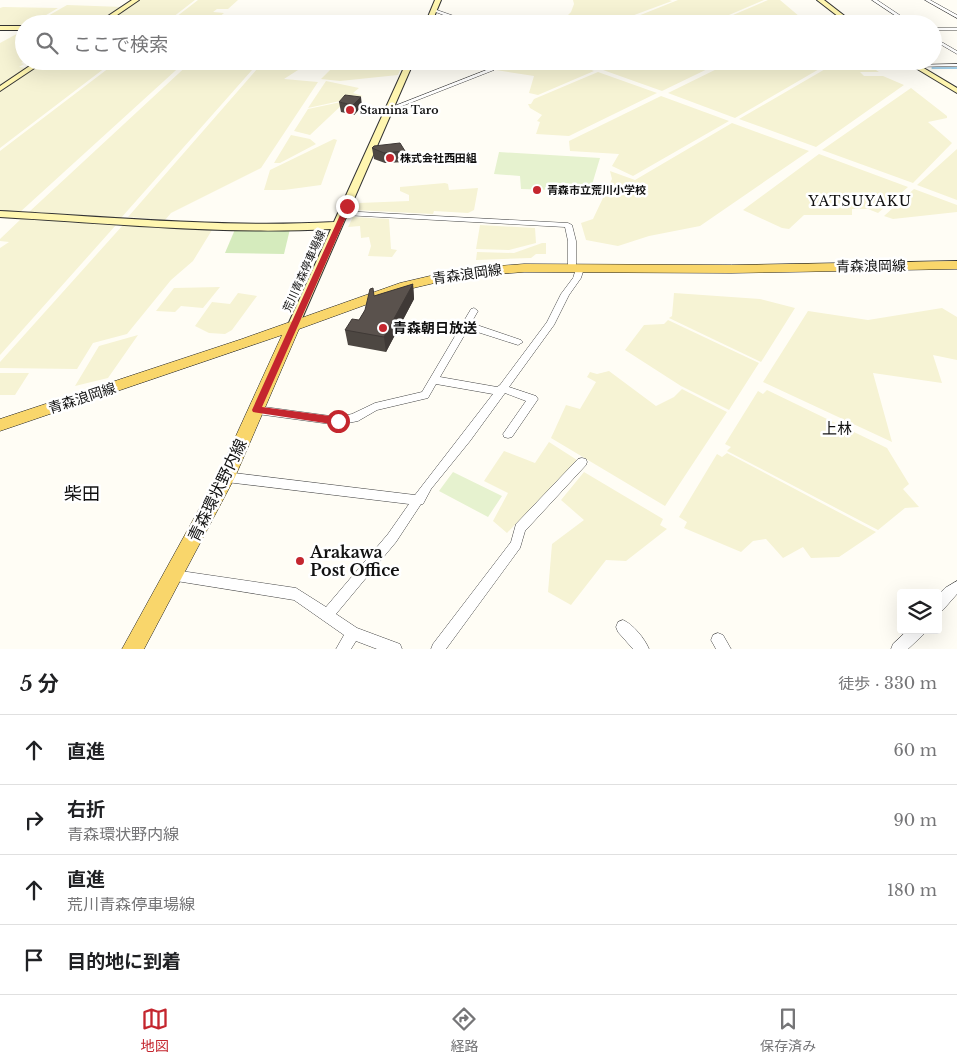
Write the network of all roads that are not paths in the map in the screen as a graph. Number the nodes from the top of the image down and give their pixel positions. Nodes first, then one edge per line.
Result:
1 (136, 0) edge
2 (438, 0) edge
3 (820, 0) edge
4 (874, 0) edge
5 (927, 0) edge
6 (434, 10) junction
7 (113, 15) edge
8 (432, 15) edge
9 (448, 15) edge
10 (840, 15) edge
11 (897, 15) edge
12 (957, 17) edge
13 (0, 28) edge
14 (15, 28) edge
15 (957, 29) edge
16 (942, 30) edge
17 (942, 44) edge
18 (957, 53) edge
19 (942, 65) edge
20 (957, 65) edge
21 (28, 70) edge
22 (407, 70) edge
23 (491, 70) dead end
24 (921, 70) edge
25 (0, 88) edge
26 (957, 91) edge
27 (390, 109) junction
28 (344, 212) junction
29 (0, 214) edge
30 (338, 225) junction
31 (957, 265) edge
32 (576, 268) junction
33 (474, 311) dead end
34 (467, 325) junction
35 (293, 327) junction
36 (518, 342) dead end
37 (434, 380) junction
38 (500, 390) junction
39 (256, 410) junction
40 (0, 425) edge
41 (508, 434) dead end
42 (582, 462) dead end
43 (226, 477) junction
44 (419, 500) junction
45 (174, 576) junction
46 (957, 587) edge
47 (942, 600) edge
48 (327, 615) junction
49 (623, 627) dead end
50 (353, 633) junction
51 (914, 634) edge
52 (133, 649) edge
53 (343, 649) edge
54 (394, 649) edge
55 (438, 649) edge
56 (642, 649) edge
57 (898, 649) edge

1 - 7 street
2 - 6 street
3 - 10 street
4 - 11 street
5 - 12 street
6 - 8 street
6 - 9 street
13 - 14 street
15 - 16 street
17 - 18 street
19 - 20 street
21 - 25 street
22 - 27 street, 荒川青森停車場線
23 - 27 street
24 - 26 street
27 - 28 street, 荒川青森停車場線
28 - 30 street, 荒川青森停車場線
28 - 32 street
29 - 30 street
30 - 35 street, 荒川青森停車場線
31 - 32 main road, 青森浪岡線
32 - 35 main road, 青森浪岡線
32 - 38 street
33 - 34 street
34 - 36 street
34 - 37 street
35 - 39 main road, 青森環状野内線
35 - 40 main road, 青森浪岡線
37 - 38 street
37 - 39 street
38 - 41 street
38 - 44 street
39 - 43 main road, 青森環状野内線
42 - 55 street
43 - 44 street
43 - 45 main road, 青森環状野内線
44 - 48 street
45 - 48 street
45 - 52 main road, 青森環状野内線
46 - 47 street
48 - 50 street
49 - 56 street
50 - 53 street
50 - 54 street
51 - 57 street

